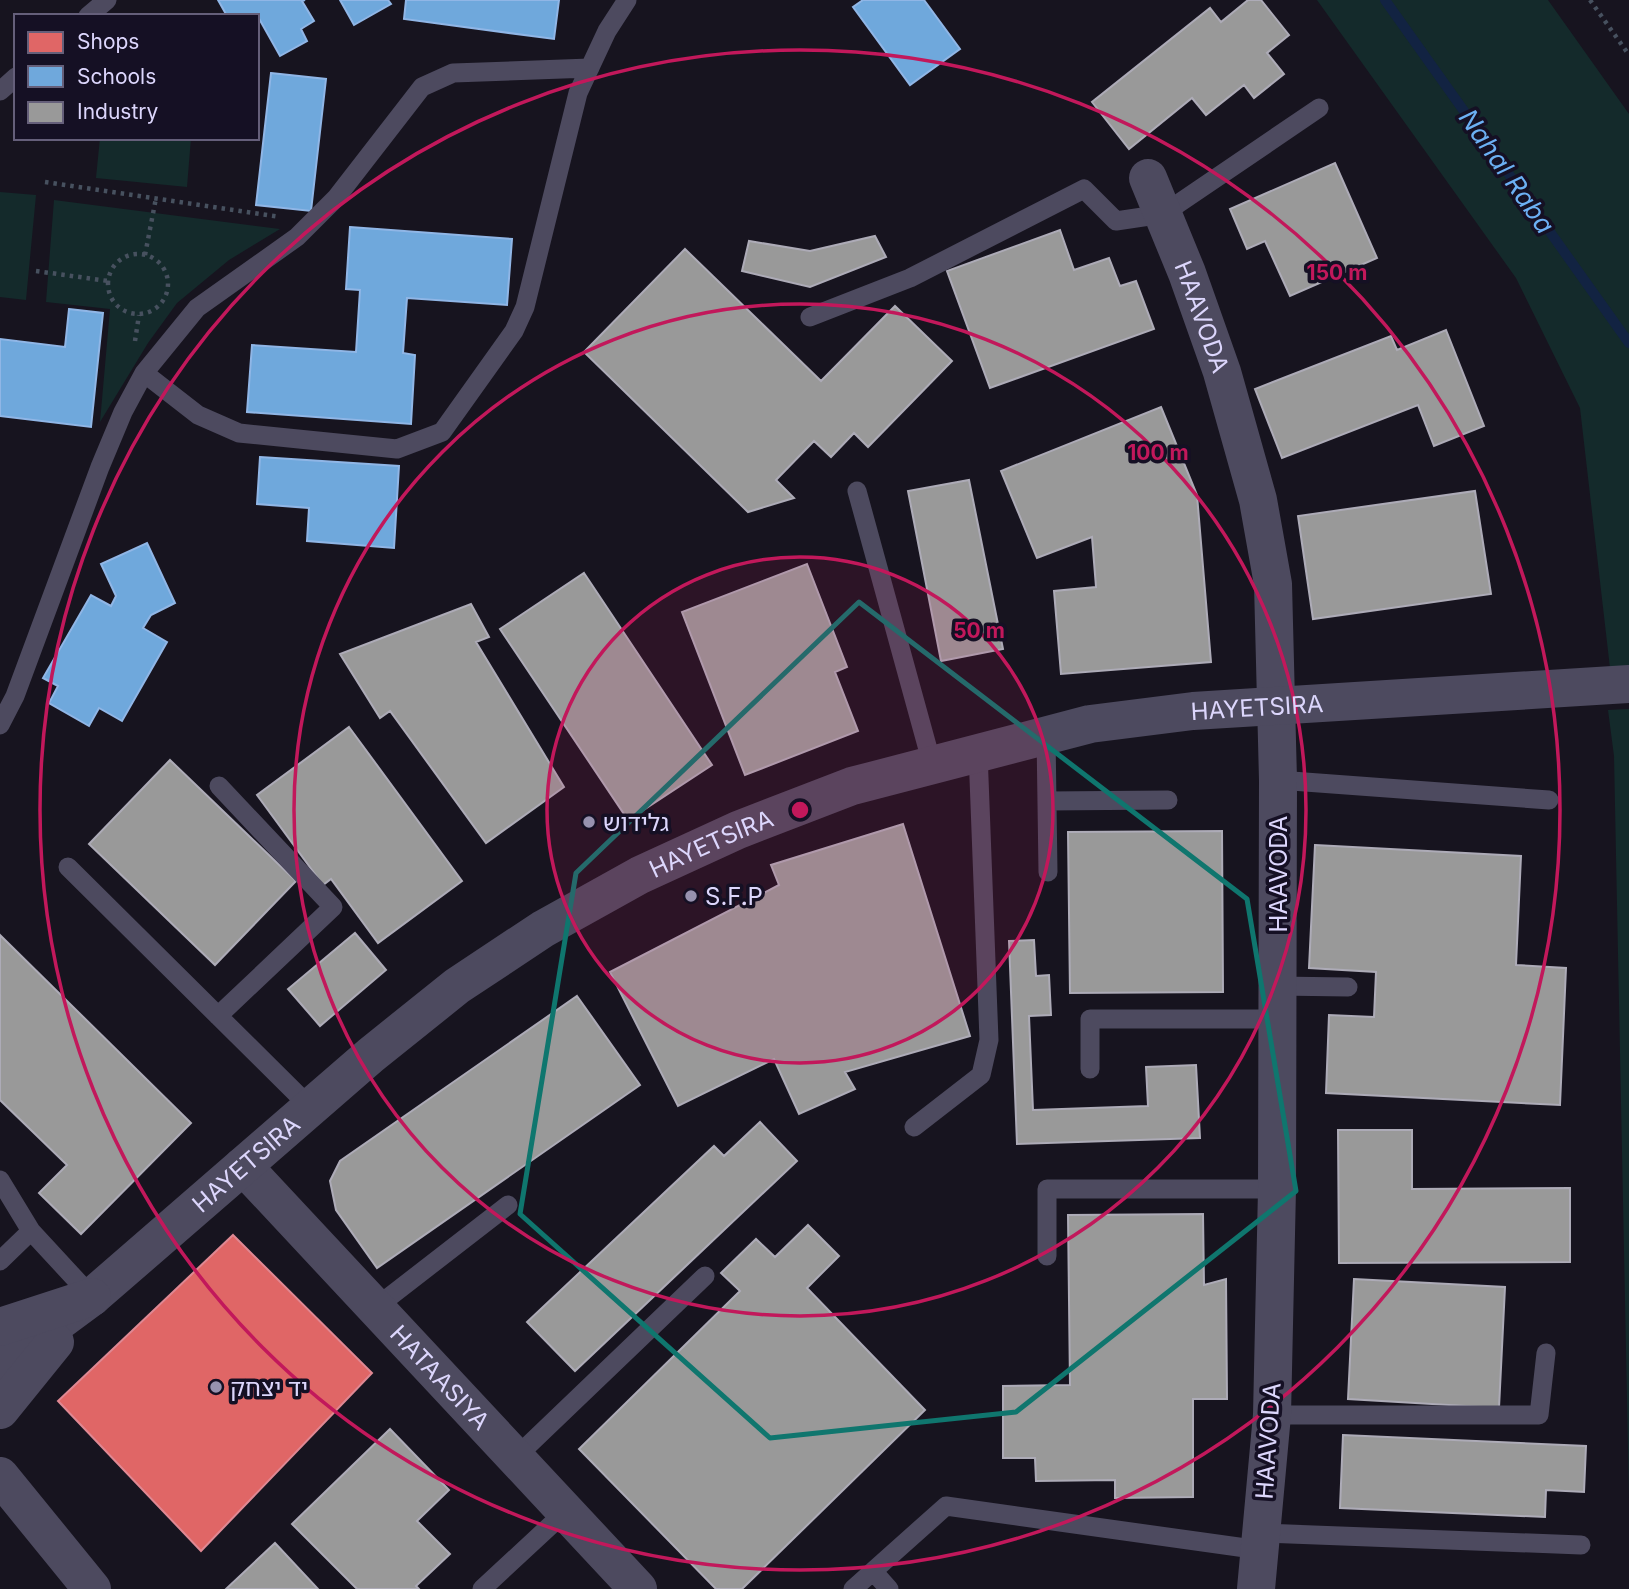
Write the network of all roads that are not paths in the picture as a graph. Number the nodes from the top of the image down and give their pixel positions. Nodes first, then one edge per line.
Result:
1 (107, 0) edge
2 (627, 0) edge
3 (90, 14) edge
4 (590, 68) junction
5 (14, 79) edge
6 (0, 91) edge
7 (1319, 108) dead end
8 (1148, 178) dead end
9 (1163, 214) junction
10 (810, 317) dead end
11 (144, 373) junction
12 (857, 491) dead end
13 (1628, 684) edge
14 (1276, 706) junction
15 (0, 725) edge
16 (1046, 735) junction
17 (978, 752) junction
18 (932, 764) junction
19 (1278, 780) junction
20 (219, 786) dead end
21 (1168, 800) dead end
22 (1549, 800) dead end
23 (1047, 802) junction
24 (68, 867) dead end
25 (1048, 872) dead end
26 (1348, 987) dead end
27 (1277, 1003) junction
28 (218, 1016) junction
29 (1090, 1069) dead end
30 (310, 1107) junction
31 (915, 1127) dead end
32 (243, 1166) junction
33 (0, 1180) edge
34 (1277, 1189) junction
35 (508, 1205) dead end
36 (31, 1231) junction
37 (1047, 1256) dead end
38 (0, 1261) edge
39 (705, 1276) dead end
40 (92, 1297) junction
41 (374, 1308) junction
42 (0, 1327) edge
43 (1546, 1353) dead end
44 (0, 1365) edge
45 (0, 1410) edge
46 (1272, 1415) junction
47 (515, 1458) junction
48 (0, 1476) edge
49 (565, 1512) junction
50 (1261, 1542) junction
51 (1581, 1545) dead end
52 (873, 1572) junction
53 (92, 1589) edge
54 (482, 1589) edge
55 (638, 1589) edge
56 (853, 1589) edge
57 (889, 1589) edge
58 (1256, 1589) edge

1 - 3 lane
2 - 4 lane
4 - 11 lane
4 - 11 lane
5 - 6 lane
7 - 9 lane
8 - 9 street, HAAVODA
9 - 10 lane
9 - 14 street, HAAVODA
11 - 15 lane
12 - 18 lane
13 - 14 street, HAYETSIRA
14 - 16 street, HAYETSIRA
14 - 19 street, HAAVODA
16 - 17 street, HAYETSIRA
16 - 23 lane
17 - 18 street, HAYETSIRA
17 - 31 lane
18 - 30 street, HAYETSIRA
19 - 22 lane
19 - 27 street, HAAVODA
20 - 28 lane
21 - 23 lane
23 - 25 lane
24 - 28 lane
26 - 27 lane
27 - 29 lane
27 - 34 street, HAAVODA
28 - 30 lane
30 - 32 street, HAYETSIRA
32 - 40 street, HAYETSIRA
32 - 41 street, HATAASIYA
33 - 36 lane
34 - 37 lane
34 - 46 street, HAAVODA
35 - 41 lane
36 - 38 lane
36 - 40 lane
39 - 47 lane
40 - 42 street
40 - 44 street, HAYETSIRA
40 - 45 street, HAYETSIRA
41 - 47 street, HATAASIYA
43 - 46 lane
46 - 50 street, HAAVODA
47 - 49 street, HATAASIYA
48 - 53 street
49 - 54 lane
49 - 55 street, HATAASIYA
50 - 51 lane
50 - 52 lane
50 - 58 street, HAAVODA
52 - 56 lane
52 - 57 lane

